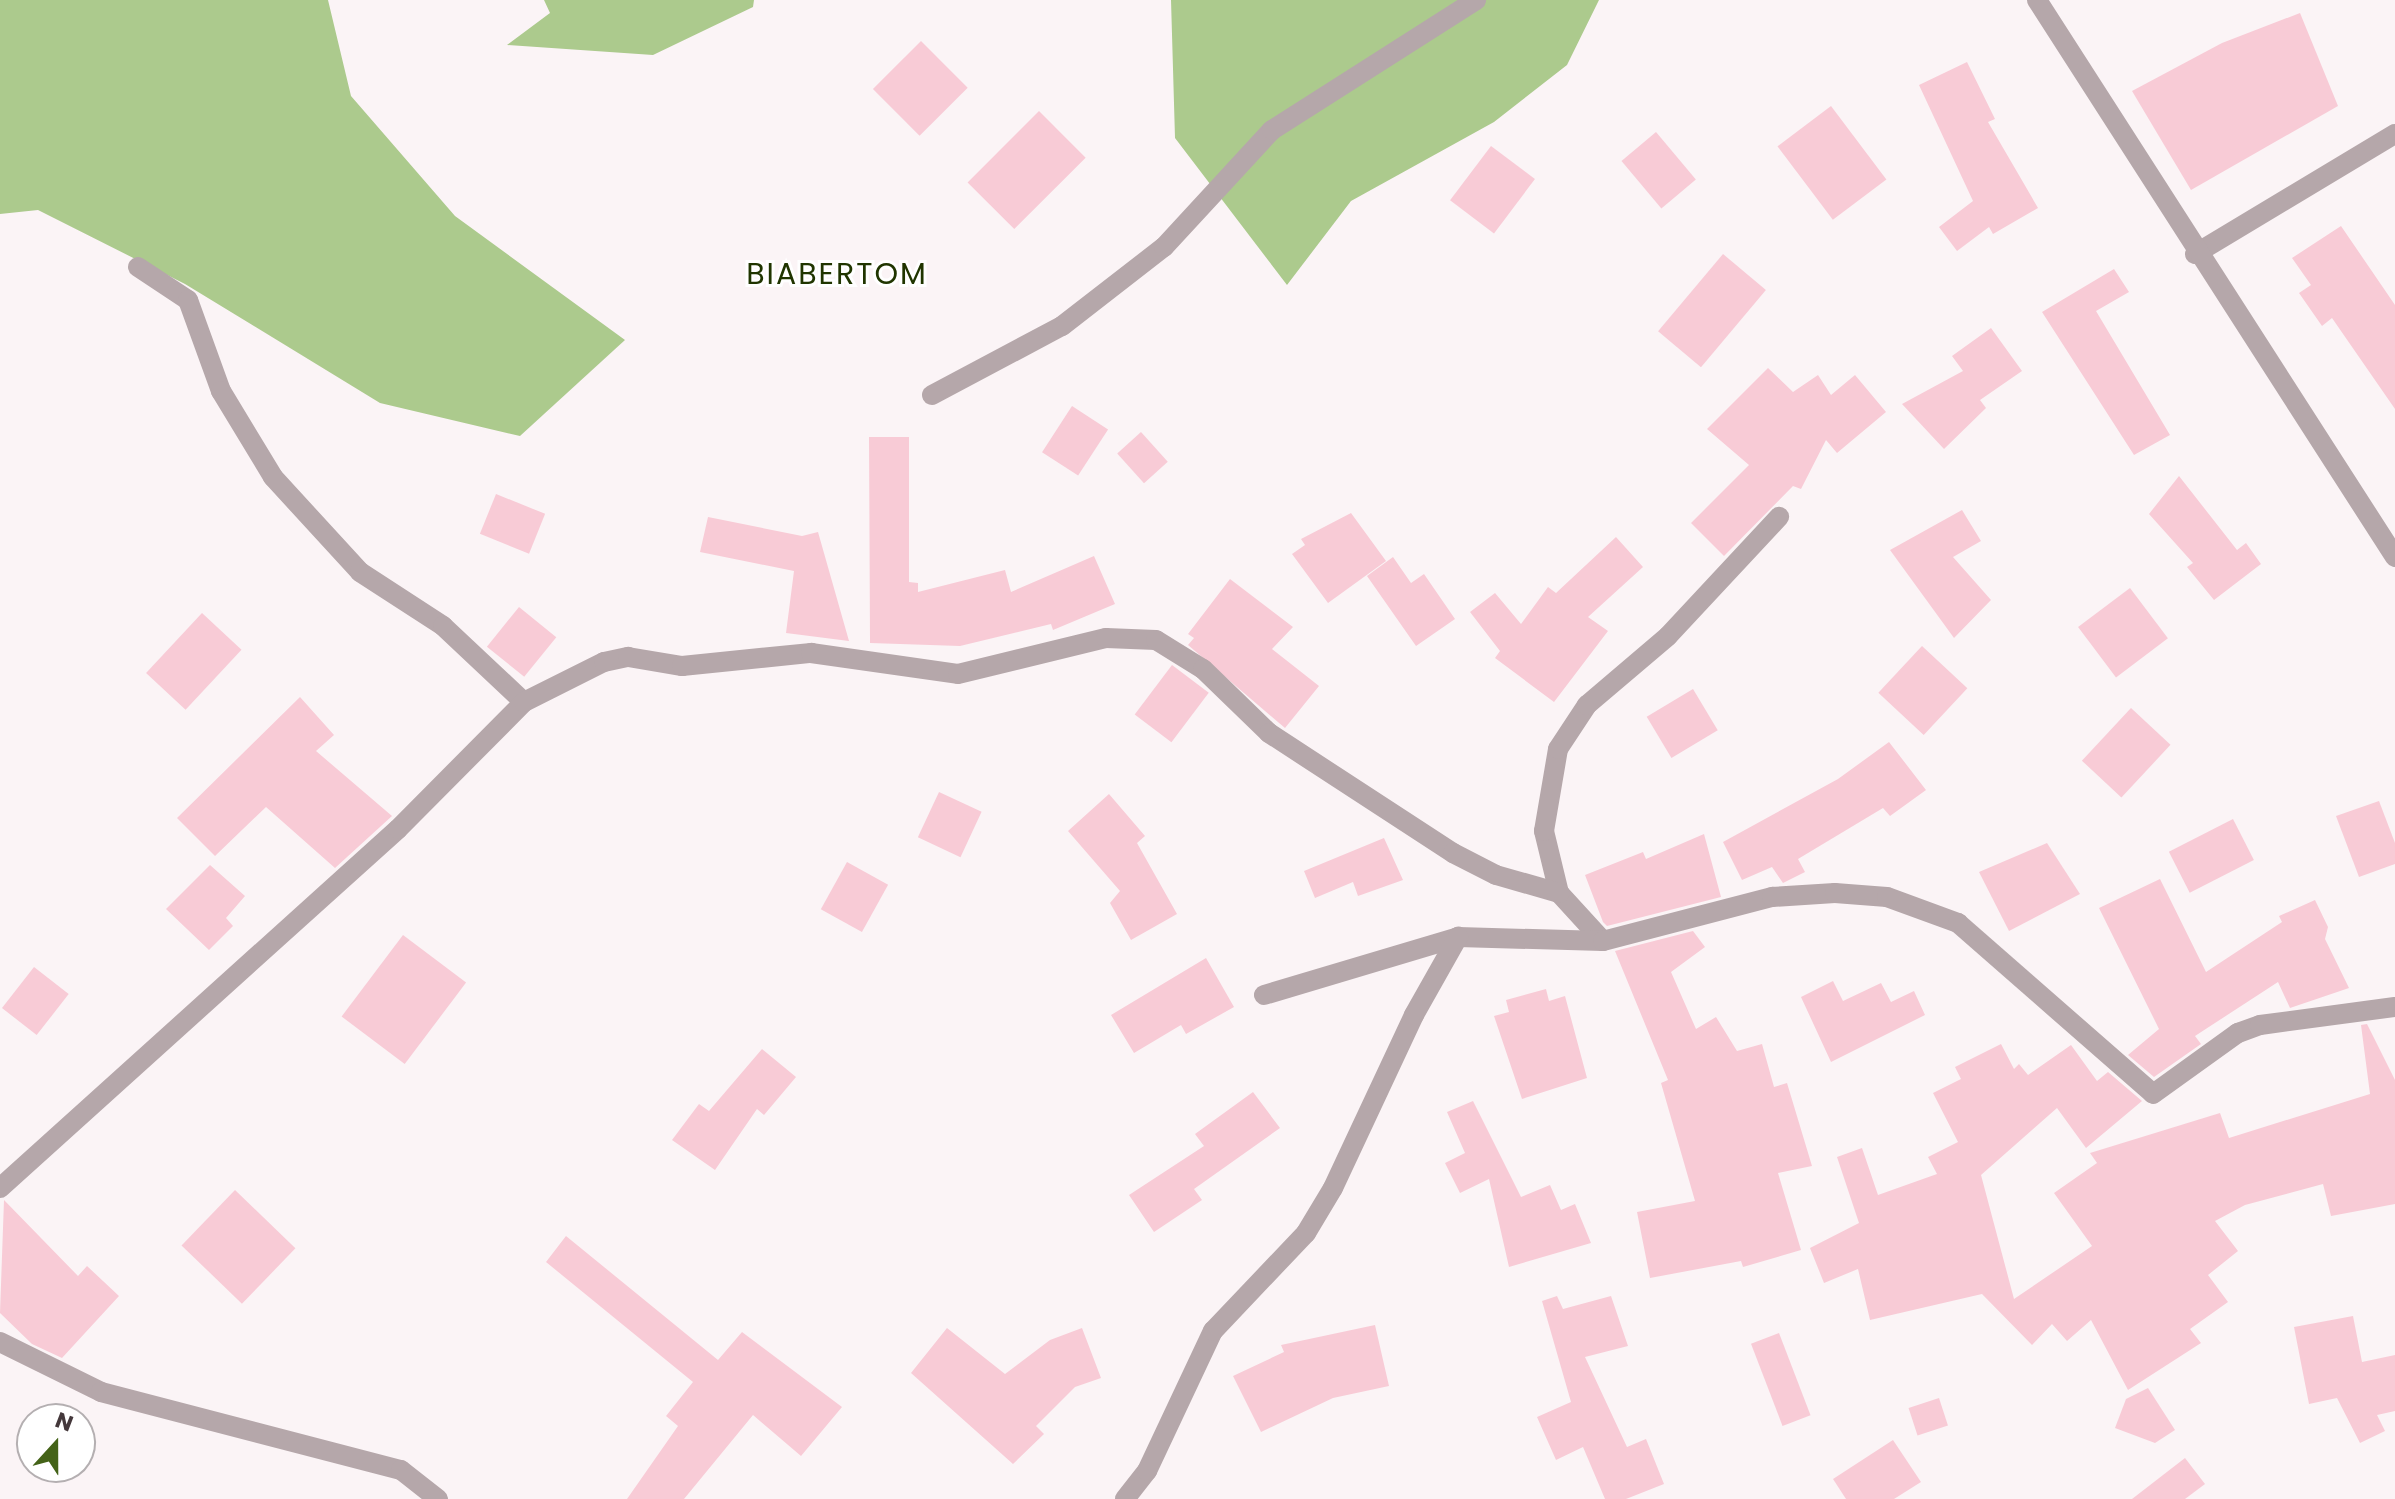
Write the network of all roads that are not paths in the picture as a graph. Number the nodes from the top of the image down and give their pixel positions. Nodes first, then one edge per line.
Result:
1 (1476, 0) edge
2 (2037, 0) edge
3 (2395, 134) edge
4 (2195, 254) junction
5 (138, 267) dead end
6 (932, 395) dead end
7 (1779, 517) dead end
8 (2395, 557) edge
9 (524, 702) junction
10 (1559, 893) junction
11 (1458, 937) junction
12 (1603, 941) junction
13 (1264, 995) dead end
14 (2395, 1007) edge
15 (0, 1188) edge
16 (0, 1342) edge
17 (438, 1499) edge
18 (1125, 1499) edge

1 - 6 street
2 - 4 street
3 - 4 street
4 - 8 street
5 - 9 street
7 - 10 street
9 - 10 street
9 - 15 street
10 - 12 street
11 - 12 street
11 - 13 street
11 - 18 street
12 - 14 street
16 - 17 street

